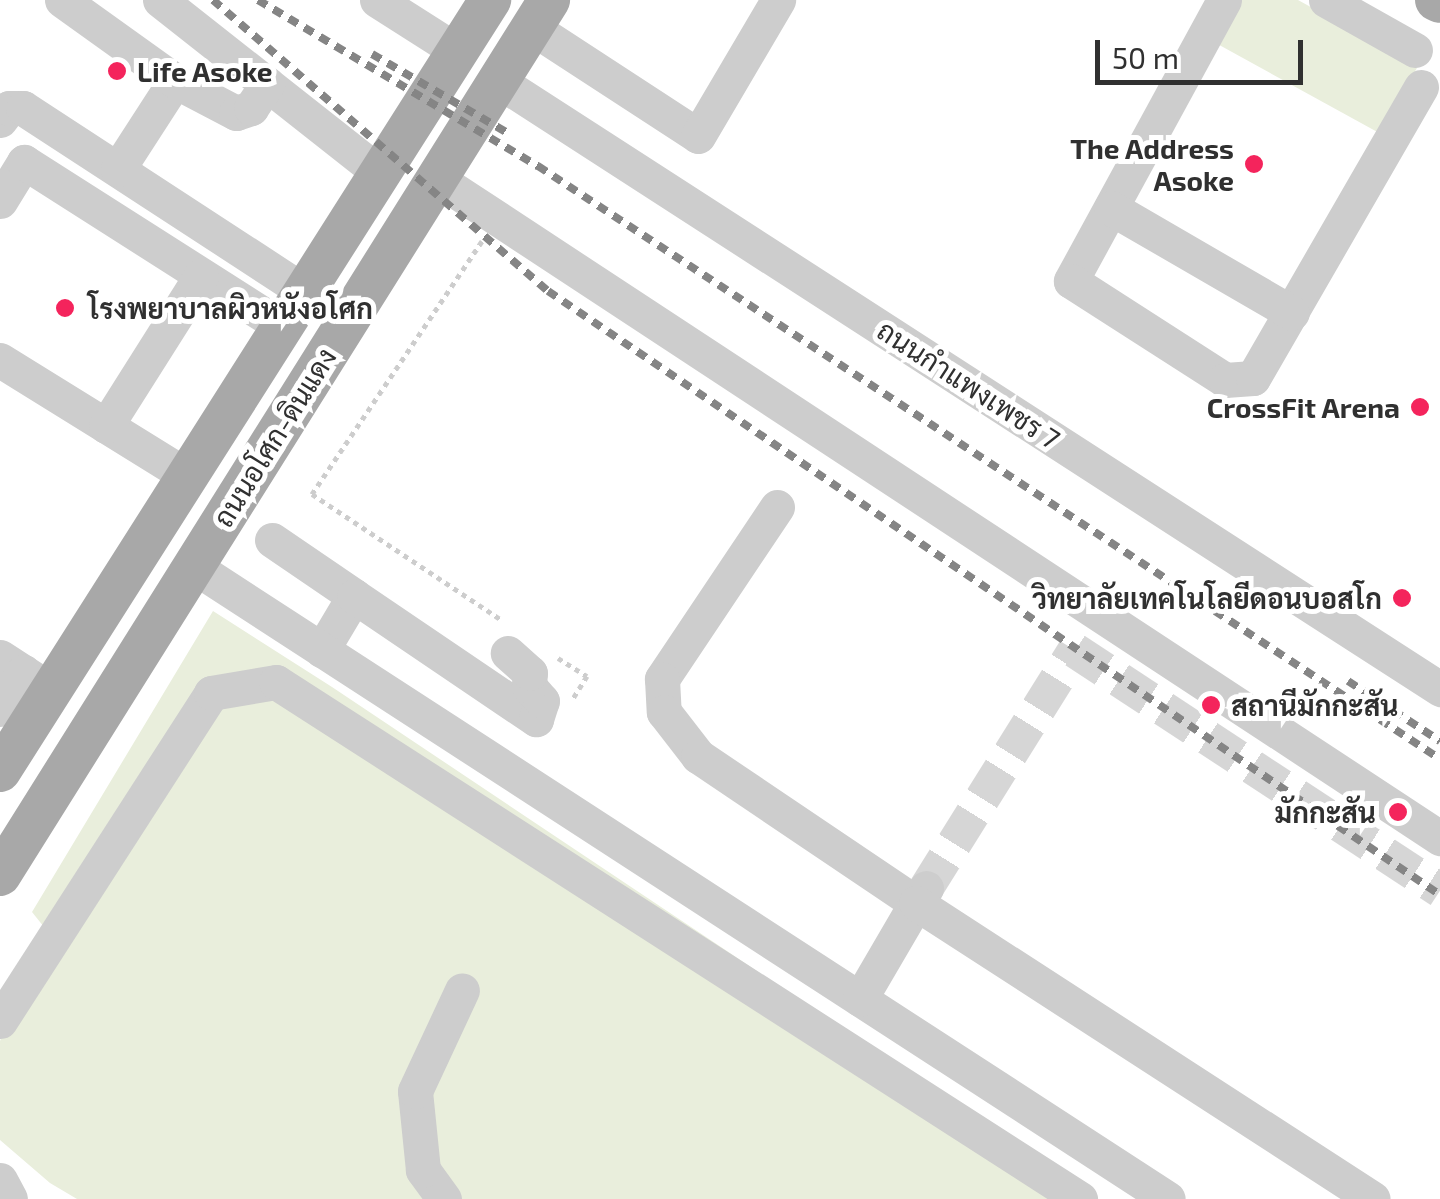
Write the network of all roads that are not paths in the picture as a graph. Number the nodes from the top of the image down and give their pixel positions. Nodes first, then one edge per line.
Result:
1 (62, 0) edge
2 (160, 0) edge
3 (377, 0) edge
4 (490, 0) edge
5 (778, 0) edge
6 (1224, 0) edge
7 (1326, 0) edge
8 (540, 14) edge
9 (457, 51) junction
10 (1432, 64) edge
11 (497, 80) junction
12 (175, 81) junction
13 (267, 84) junction
14 (2, 114) edge
15 (118, 169) junction
16 (380, 173) junction
17 (436, 178) junction
18 (0, 201) edge
19 (1111, 208) junction
20 (201, 276) junction
21 (294, 310) junction
22 (1292, 313) junction
23 (0, 360) edge
24 (106, 426) junction
25 (187, 476) junction
26 (777, 507) dead end
27 (272, 540) dead end
28 (193, 566) junction
29 (354, 596) junction
30 (322, 650) junction
31 (508, 653) dead end
32 (25, 673) edge
33 (1440, 689) edge
34 (0, 709) edge
35 (0, 770) edge
36 (1440, 838) edge
37 (0, 875) edge
38 (921, 896) junction
39 (462, 990) dead end
40 (860, 999) junction
41 (0, 1020) edge
42 (0, 1180) edge
43 (10, 1199) edge
44 (444, 1199) edge
45 (1080, 1199) edge
46 (1168, 1199) edge
47 (1373, 1199) edge

1 - 12 street
2 - 13 street
3 - 9 street
4 - 9 main road, ถนนอโศก-ดินแดง
5 - 8 street
6 - 19 street
7 - 10 street
8 - 11 main road, ถนนอโศก-ดินแดง
9 - 16 main road, ถนนอโศก-ดินแดง
10 - 22 street
11 - 17 main road, ถนนอโศก-ดินแดง
11 - 33 street, ถนนกำแพงเพชร 7
12 - 13 street
12 - 15 street
13 - 16 street
14 - 15 street
15 - 21 street
16 - 21 main road, ถนนอโศก-ดินแดง
17 - 28 main road, ถนนอโศก-ดินแดง
17 - 36 street
18 - 20 street
19 - 22 street
19 - 22 street
20 - 21 street
20 - 24 street
21 - 25 main road, ถนนอโศก-ดินแดง
23 - 24 street
24 - 25 street
25 - 32 main road, ถนนอโศก-ดินแดง
26 - 38 street
27 - 29 street
28 - 30 street
28 - 37 main road, ถนนอโศก-ดินแดง
29 - 30 street
29 - 31 street
30 - 40 street
32 - 34 street
32 - 35 main road, ถนนอโศก-ดินแดง
38 - 40 street
38 - 47 street
39 - 44 street
40 - 46 street
41 - 45 street
42 - 43 street

